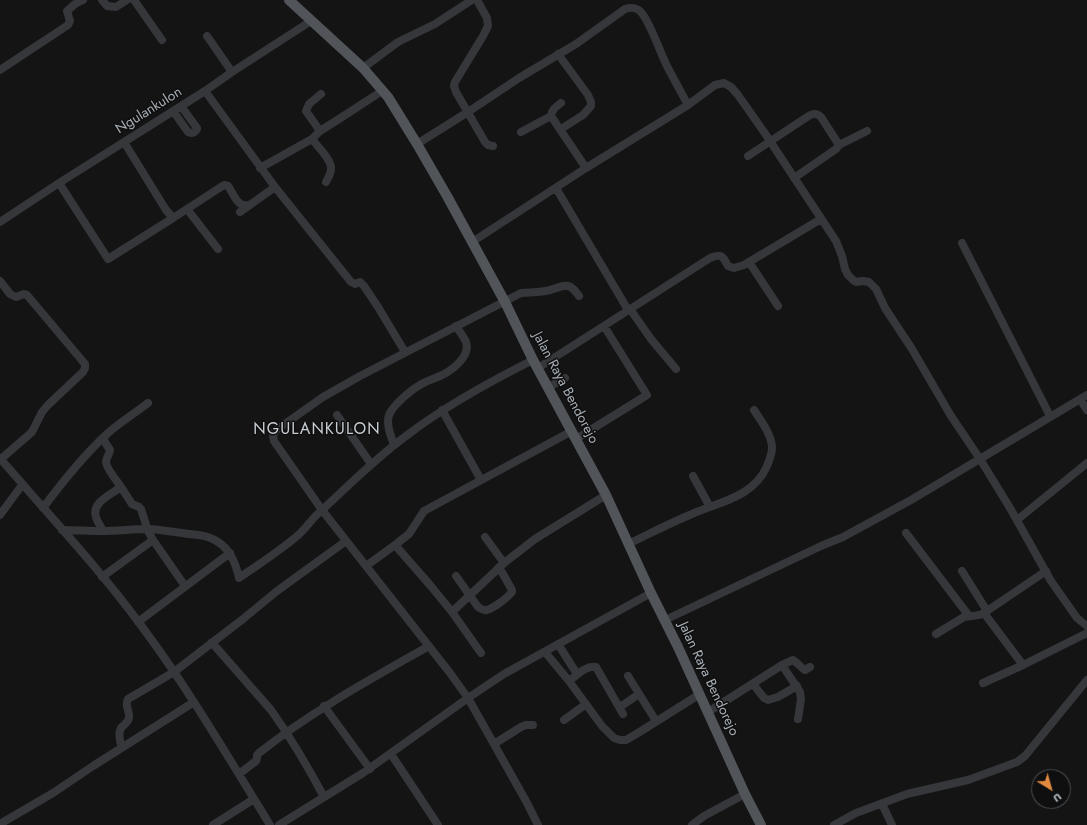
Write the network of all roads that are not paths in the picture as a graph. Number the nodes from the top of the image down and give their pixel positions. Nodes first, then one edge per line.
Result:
1 (102, 0) edge
2 (127, 0) edge
3 (134, 0) edge
4 (289, 0) edge
5 (472, 0) edge
6 (477, 0) edge
7 (77, 1) edge
8 (631, 4) edge
9 (310, 21) junction
10 (207, 36) dead end
11 (162, 40) dead end
12 (558, 54) junction
13 (363, 68) junction
14 (0, 70) edge
15 (232, 72) junction
16 (205, 91) junction
17 (382, 91) junction
18 (321, 94) dead end
19 (561, 103) dead end
20 (688, 105) junction
21 (181, 106) junction
22 (173, 111) junction
23 (468, 112) junction
24 (551, 116) junction
25 (561, 129) junction
26 (320, 131) junction
27 (867, 131) dead end
28 (521, 132) dead end
29 (312, 139) junction
30 (770, 141) junction
31 (124, 142) junction
32 (417, 144) junction
33 (839, 145) junction
34 (493, 146) dead end
35 (748, 156) dead end
36 (260, 168) junction
37 (586, 168) junction
38 (794, 178) junction
39 (326, 182) dead end
40 (59, 183) junction
41 (274, 187) junction
42 (556, 188) junction
43 (249, 205) junction
44 (187, 209) junction
45 (240, 212) dead end
46 (173, 218) junction
47 (1, 220) edge
48 (821, 220) junction
49 (472, 242) junction
50 (962, 243) dead end
51 (218, 249) dead end
52 (749, 262) junction
53 (0, 281) edge
54 (579, 296) dead end
55 (504, 302) junction
56 (778, 306) dead end
57 (629, 310) junction
58 (456, 326) junction
59 (604, 326) junction
60 (405, 352) junction
61 (536, 364) junction
62 (676, 370) dead end
63 (565, 378) dead end
64 (548, 387) junction
65 (1084, 397) edge
66 (148, 404) dead end
67 (442, 410) junction
68 (754, 410) dead end
69 (1087, 410) edge
70 (337, 415) dead end
71 (1050, 416) junction
72 (574, 435) junction
73 (103, 439) junction
74 (394, 445) junction
75 (0, 459) edge
76 (980, 459) junction
77 (1087, 463) edge
78 (371, 464) junction
79 (693, 476) dead end
80 (481, 480) junction
81 (22, 485) junction
82 (121, 487) junction
83 (606, 495) junction
84 (710, 507) junction
85 (43, 508) junction
86 (322, 510) junction
87 (0, 514) edge
88 (1017, 520) junction
89 (62, 530) junction
90 (103, 531) junction
91 (150, 533) junction
92 (906, 534) dead end
93 (485, 537) dead end
94 (346, 541) junction
95 (628, 544) junction
96 (395, 545) junction
97 (230, 553) junction
98 (501, 565) junction
99 (366, 566) junction
100 (962, 571) dead end
101 (1046, 571) junction
102 (456, 576) dead end
103 (102, 577) junction
104 (185, 586) junction
105 (651, 593) junction
106 (470, 596) junction
107 (452, 612) junction
108 (986, 612) junction
109 (968, 616) junction
110 (665, 620) junction
111 (138, 622) junction
112 (1087, 626) edge
113 (1087, 633) edge
114 (936, 634) dead end
115 (211, 643) junction
116 (558, 644) junction
117 (429, 646) junction
118 (545, 652) junction
119 (482, 653) dead end
120 (782, 665) junction
121 (1022, 665) junction
122 (810, 667) dead end
123 (174, 672) junction
124 (578, 674) junction
125 (628, 676) dead end
126 (1087, 680) edge
127 (569, 681) junction
128 (983, 683) dead end
129 (752, 684) junction
130 (797, 686) junction
131 (639, 694) junction
132 (700, 694) junction
133 (468, 698) junction
134 (194, 702) junction
135 (586, 704) junction
136 (324, 706) junction
137 (708, 712) junction
138 (798, 719) dead end
139 (564, 720) dead end
140 (656, 721) junction
141 (533, 725) dead end
142 (287, 733) junction
143 (494, 744) junction
144 (122, 747) junction
145 (391, 754) junction
146 (370, 768) junction
147 (239, 774) junction
148 (745, 794) junction
149 (324, 797) junction
150 (254, 798) junction
151 (882, 804) junction
152 (0, 824) edge
153 (213, 825) edge
154 (270, 825) edge
155 (279, 825) edge
156 (438, 825) edge
157 (538, 825) edge
158 (692, 825) edge
159 (761, 825) edge
160 (834, 825) edge
161 (892, 825) edge

1 - 2 street
3 - 11 street
4 - 9 main road, Jalan Raya Bendorejo
5 - 13 street
6 - 23 street
7 - 14 street
8 - 12 street
8 - 20 street
9 - 13 main road, Jalan Raya Bendorejo
9 - 15 street, Ngulankulon
10 - 15 street
12 - 23 street
12 - 25 street
13 - 17 main road, Jalan Raya Bendorejo
15 - 16 street, Ngulankulon
16 - 21 street, Ngulankulon
16 - 36 street
17 - 26 street
17 - 32 main road, Jalan Raya Bendorejo
18 - 26 street
19 - 24 street
20 - 30 street
20 - 37 street
21 - 22 street, Ngulankulon
21 - 22 street
22 - 31 street, Ngulankulon
23 - 32 street
23 - 34 street
24 - 25 street
24 - 28 street
25 - 37 street
26 - 29 street
27 - 33 street
29 - 36 street
29 - 39 street
30 - 33 street
30 - 35 street
30 - 38 street
31 - 40 street, Ngulankulon
31 - 46 street
32 - 49 main road, Jalan Raya Bendorejo
33 - 38 street
36 - 41 street
37 - 42 street
38 - 48 street
40 - 46 street
40 - 47 street, Ngulankulon
41 - 43 street
41 - 60 street
42 - 49 street
42 - 57 street
43 - 44 street
43 - 45 street
44 - 46 street
44 - 51 street
48 - 52 street
48 - 76 street
49 - 55 main road, Jalan Raya Bendorejo
50 - 71 street
52 - 56 street
52 - 57 street
53 - 75 street
54 - 55 street
55 - 58 street
55 - 61 main road, Jalan Raya Bendorejo
57 - 59 street
57 - 62 street
58 - 60 street
58 - 74 street
59 - 61 street
59 - 72 street
60 - 86 street
61 - 64 main road, Jalan Raya Bendorejo
61 - 67 street
63 - 64 street
64 - 72 main road, Jalan Raya Bendorejo
65 - 69 street
65 - 71 street
66 - 73 street
67 - 74 street
67 - 80 street
68 - 84 street
70 - 78 street
71 - 76 street
72 - 80 street
72 - 83 main road, Jalan Raya Bendorejo
73 - 82 street
73 - 85 street
74 - 78 street
75 - 81 street
76 - 88 street
76 - 110 street
77 - 88 street
78 - 86 street
79 - 84 street
80 - 96 street
81 - 85 street
81 - 87 street
82 - 90 street
82 - 91 street
83 - 95 main road, Jalan Raya Bendorejo
83 - 98 street
84 - 95 street
85 - 89 street
86 - 94 street
86 - 97 street
88 - 101 street
89 - 90 street
89 - 103 street
90 - 91 street
91 - 97 street
91 - 103 street
91 - 104 street
92 - 109 street
93 - 98 street
94 - 99 street
94 - 115 street
95 - 105 main road, Jalan Raya Bendorejo
96 - 99 street
96 - 107 street
97 - 104 street
98 - 106 street
98 - 106 street
99 - 117 street
100 - 108 street
101 - 108 street
101 - 112 street
102 - 106 street
103 - 111 street
104 - 111 street
105 - 110 main road, Jalan Raya Bendorejo
105 - 116 street
106 - 107 street
107 - 119 street
108 - 109 street
108 - 121 street
109 - 114 street
110 - 132 main road, Jalan Raya Bendorejo
111 - 123 street
113 - 121 street
115 - 123 street
115 - 142 street
116 - 118 street
116 - 124 street
117 - 133 street
117 - 136 street
118 - 127 street
118 - 133 street
120 - 122 street
120 - 129 street
120 - 130 street
121 - 128 street
123 - 134 street
123 - 144 street
124 - 127 street
124 - 131 street
125 - 131 street
126 - 151 street
127 - 135 street
129 - 130 street
129 - 137 street
130 - 138 street
131 - 140 street
132 - 137 main road, Jalan Raya Bendorejo
132 - 140 street
133 - 143 street
133 - 145 street
134 - 144 street
134 - 147 street
135 - 139 street
135 - 140 street
136 - 142 street
136 - 146 street
137 - 148 main road, Jalan Raya Bendorejo
141 - 143 street
142 - 147 street
142 - 149 street
143 - 157 street
144 - 152 street
145 - 146 street
145 - 156 street
146 - 149 street
147 - 150 street
148 - 158 street
148 - 159 main road, Jalan Raya Bendorejo
149 - 155 street
150 - 153 street
150 - 154 street
151 - 160 street
151 - 161 street

